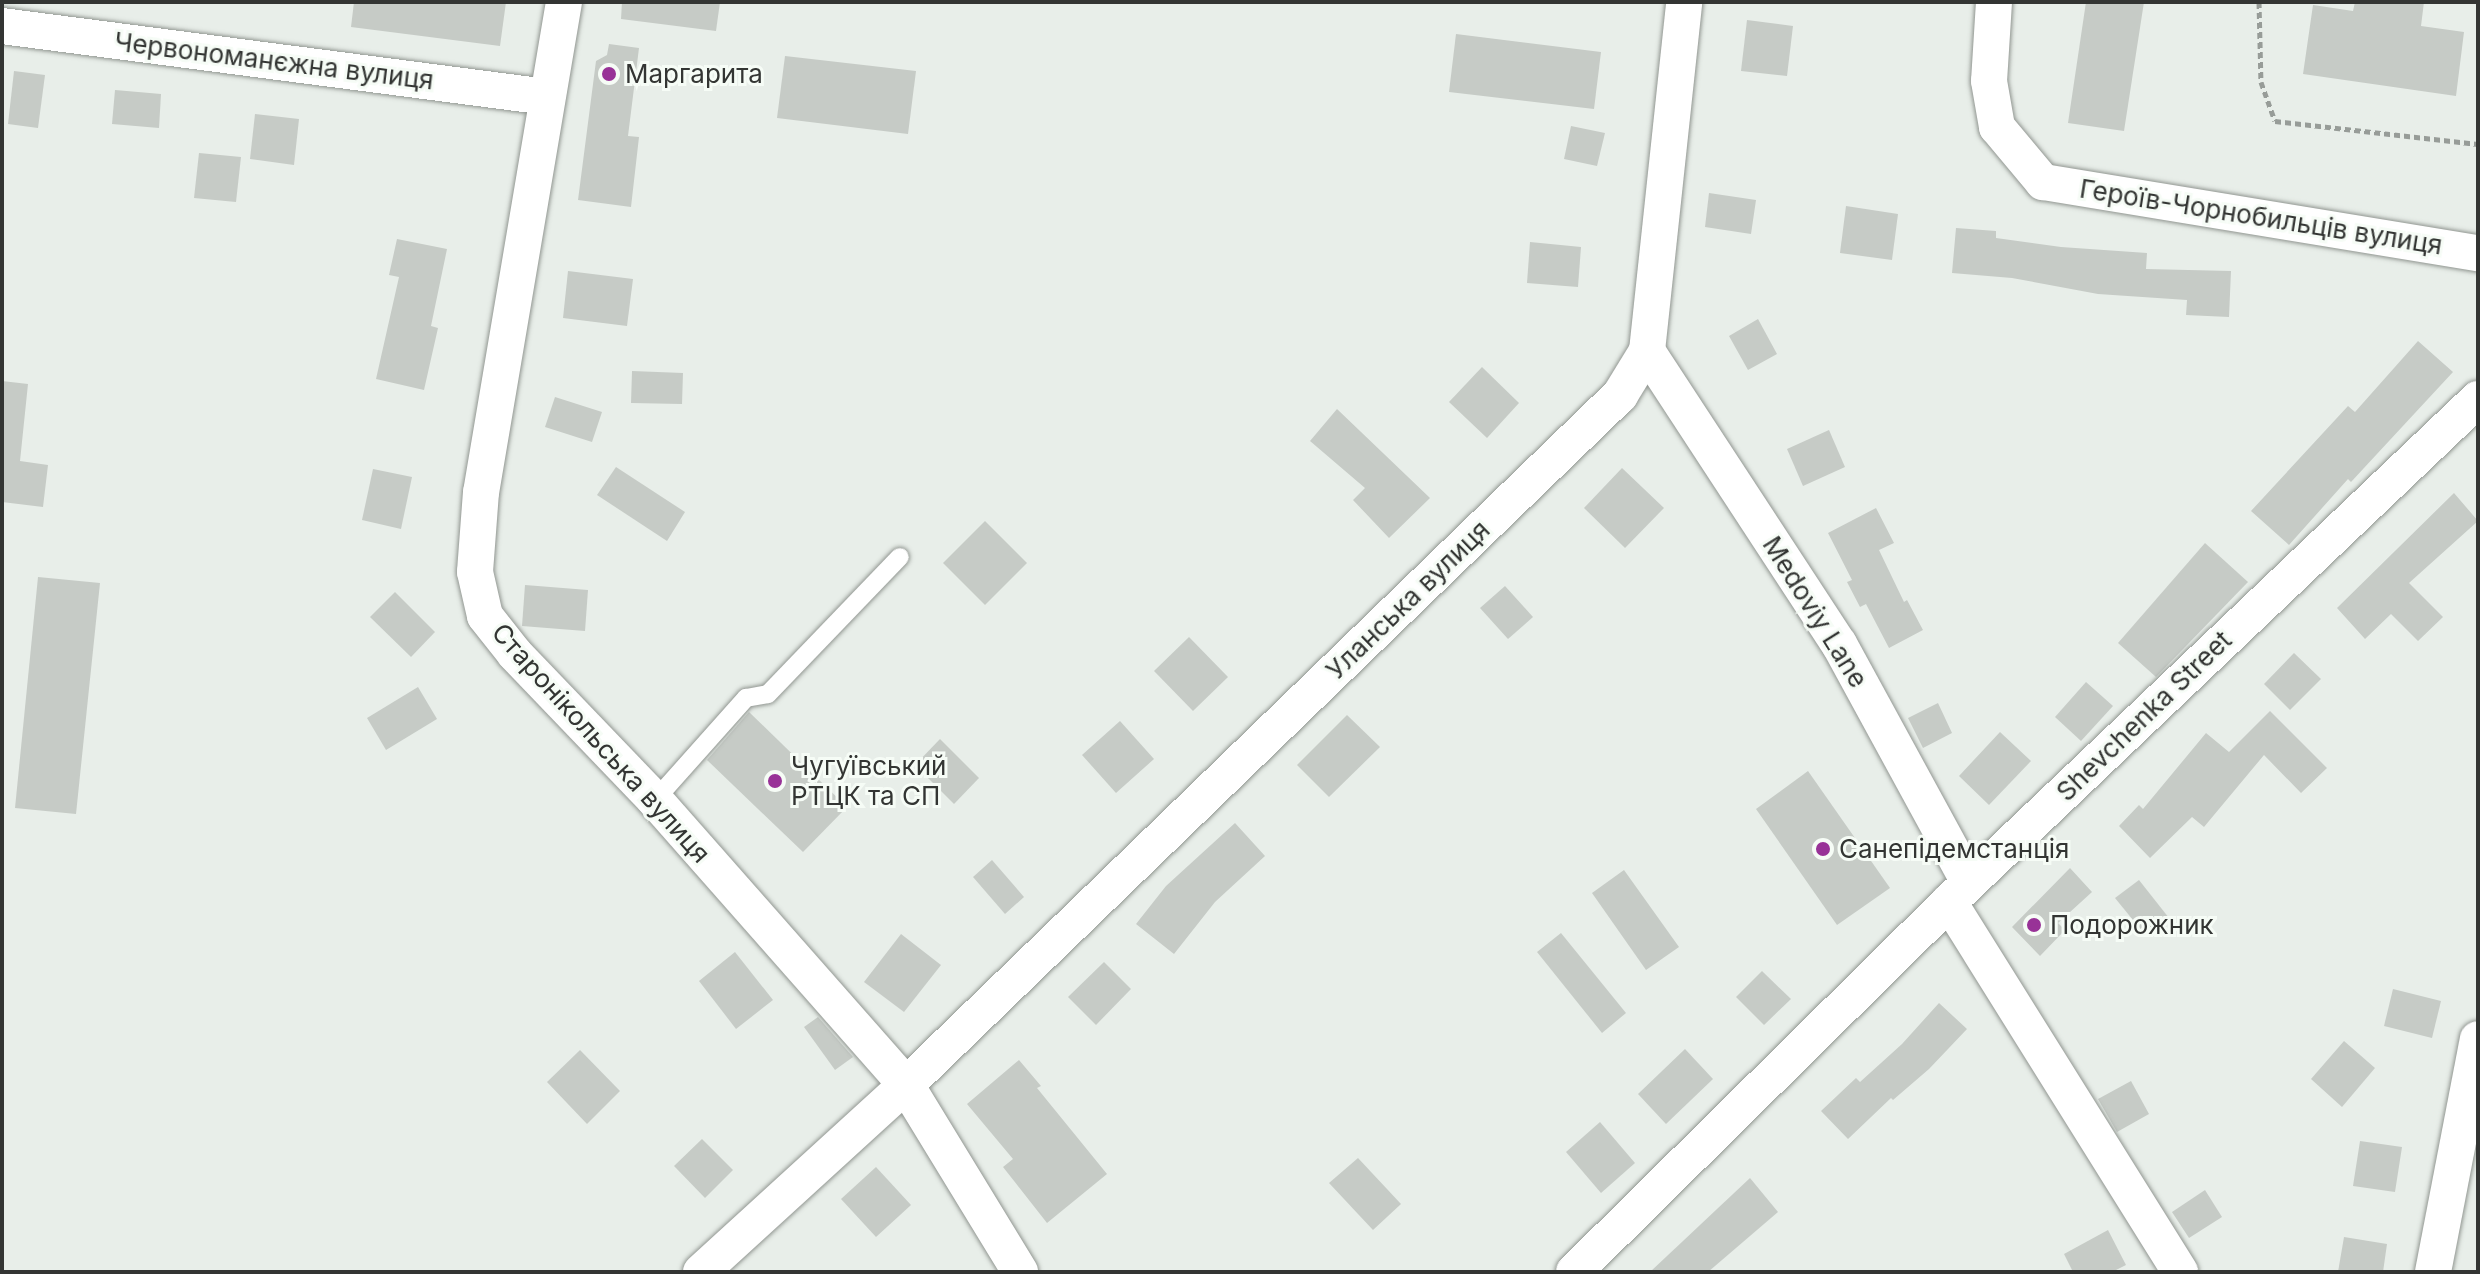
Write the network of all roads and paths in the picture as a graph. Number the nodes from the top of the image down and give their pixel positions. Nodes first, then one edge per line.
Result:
1 (564, 2) edge
2 (1684, 2) edge
3 (1994, 2) edge
4 (2259, 2) edge
5 (2, 26) edge
6 (547, 97) junction
7 (2478, 144) edge
8 (2478, 253) edge
9 (1647, 351) junction
10 (2478, 399) edge
11 (900, 557) dead end
12 (655, 800) junction
13 (1959, 892) junction
14 (2478, 1039) edge
15 (906, 1085) junction
16 (701, 1272) edge
17 (1020, 1272) edge
18 (1574, 1272) edge
19 (2180, 1272) edge
20 (2433, 1272) edge

1 - 6 street, Старонікольська вулиця
2 - 9 street, Уланська вулиця
3 - 8 street, Героїв-Чорнобильців вулиця
4 - 7 path
5 - 6 street, Червономанєжна вулиця
6 - 12 street, Старонікольська вулиця
9 - 13 street, Medoviy Lane
9 - 15 street, Уланська вулиця
10 - 13 street, Shevchenka Street
11 - 12 lane
12 - 15 street, Старонікольська вулиця
13 - 18 street, Shevchenka Street
13 - 19 street, Medoviy Lane
14 - 20 street
15 - 16 street, Уланська вулиця
15 - 17 street

